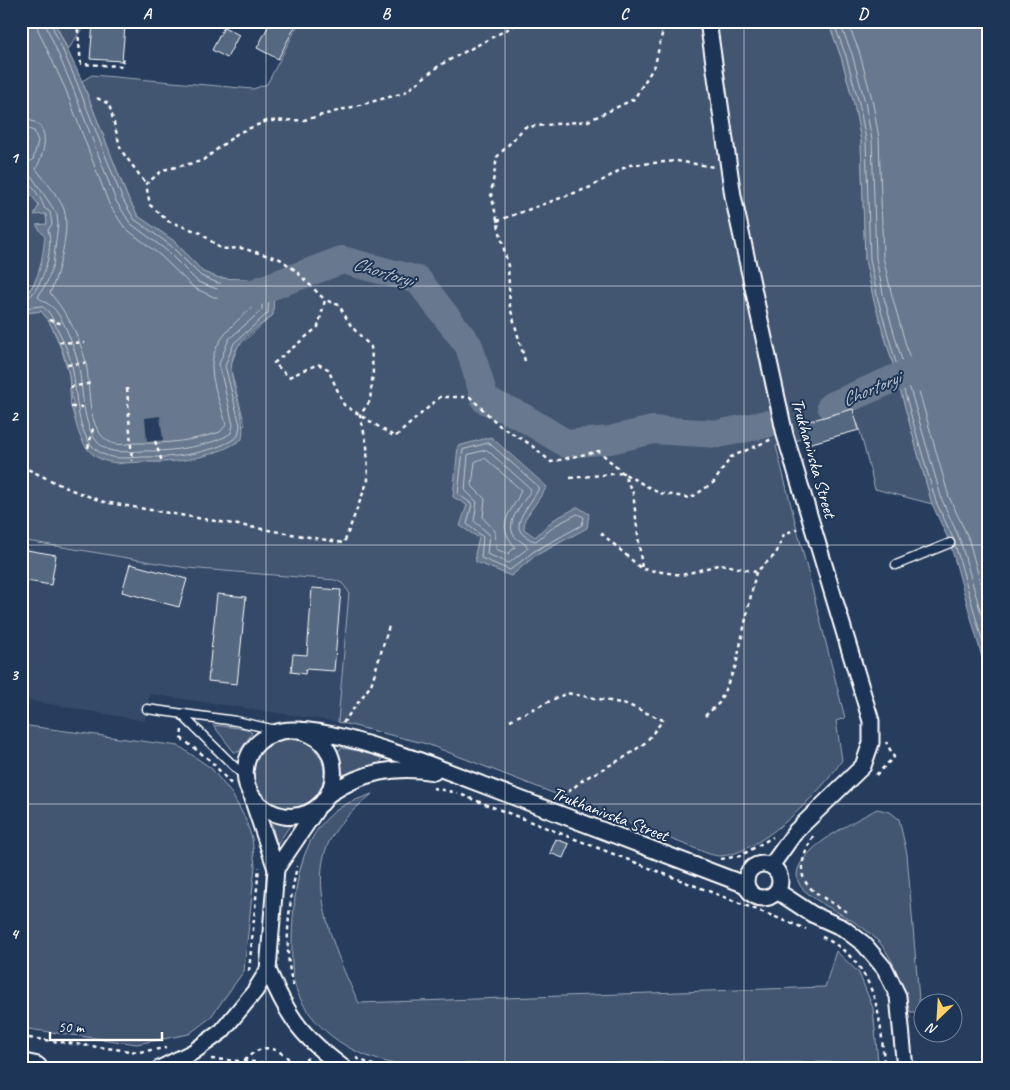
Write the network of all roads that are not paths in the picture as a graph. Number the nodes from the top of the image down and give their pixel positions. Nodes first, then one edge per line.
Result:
1 (708, 21) edge
2 (950, 543) dead end
3 (896, 565) dead end
4 (147, 709) dead end
5 (182, 715) junction
6 (276, 730) junction
7 (300, 730) junction
8 (461, 776) junction
9 (243, 787) junction
10 (324, 799) junction
11 (771, 866) junction
12 (276, 869) junction
13 (746, 886) junction
14 (777, 891) junction
15 (268, 970) junction
16 (349, 1063) edge
17 (21, 1066) edge
18 (35, 1069) edge
19 (159, 1069) edge
20 (905, 1069) edge

1 - 11 street, Trukhanivska Street
2 - 3 lane
4 - 5 lane
5 - 6 lane
5 - 9 lane
6 - 7 street
6 - 9 street
7 - 8 street, Trukhanivska Street
7 - 10 street
8 - 10 street, Trukhanivska Street
8 - 13 street, Trukhanivska Street
9 - 10 street
9 - 12 street, Trukhanivska Street
10 - 12 street, Trukhanivska Street
11 - 13 street
11 - 14 street
12 - 15 street, Trukhanivska Street
13 - 14 street
14 - 20 street
15 - 16 street, Trukhanivska Street
15 - 19 street, Trukhanivska Street
17 - 18 main road

